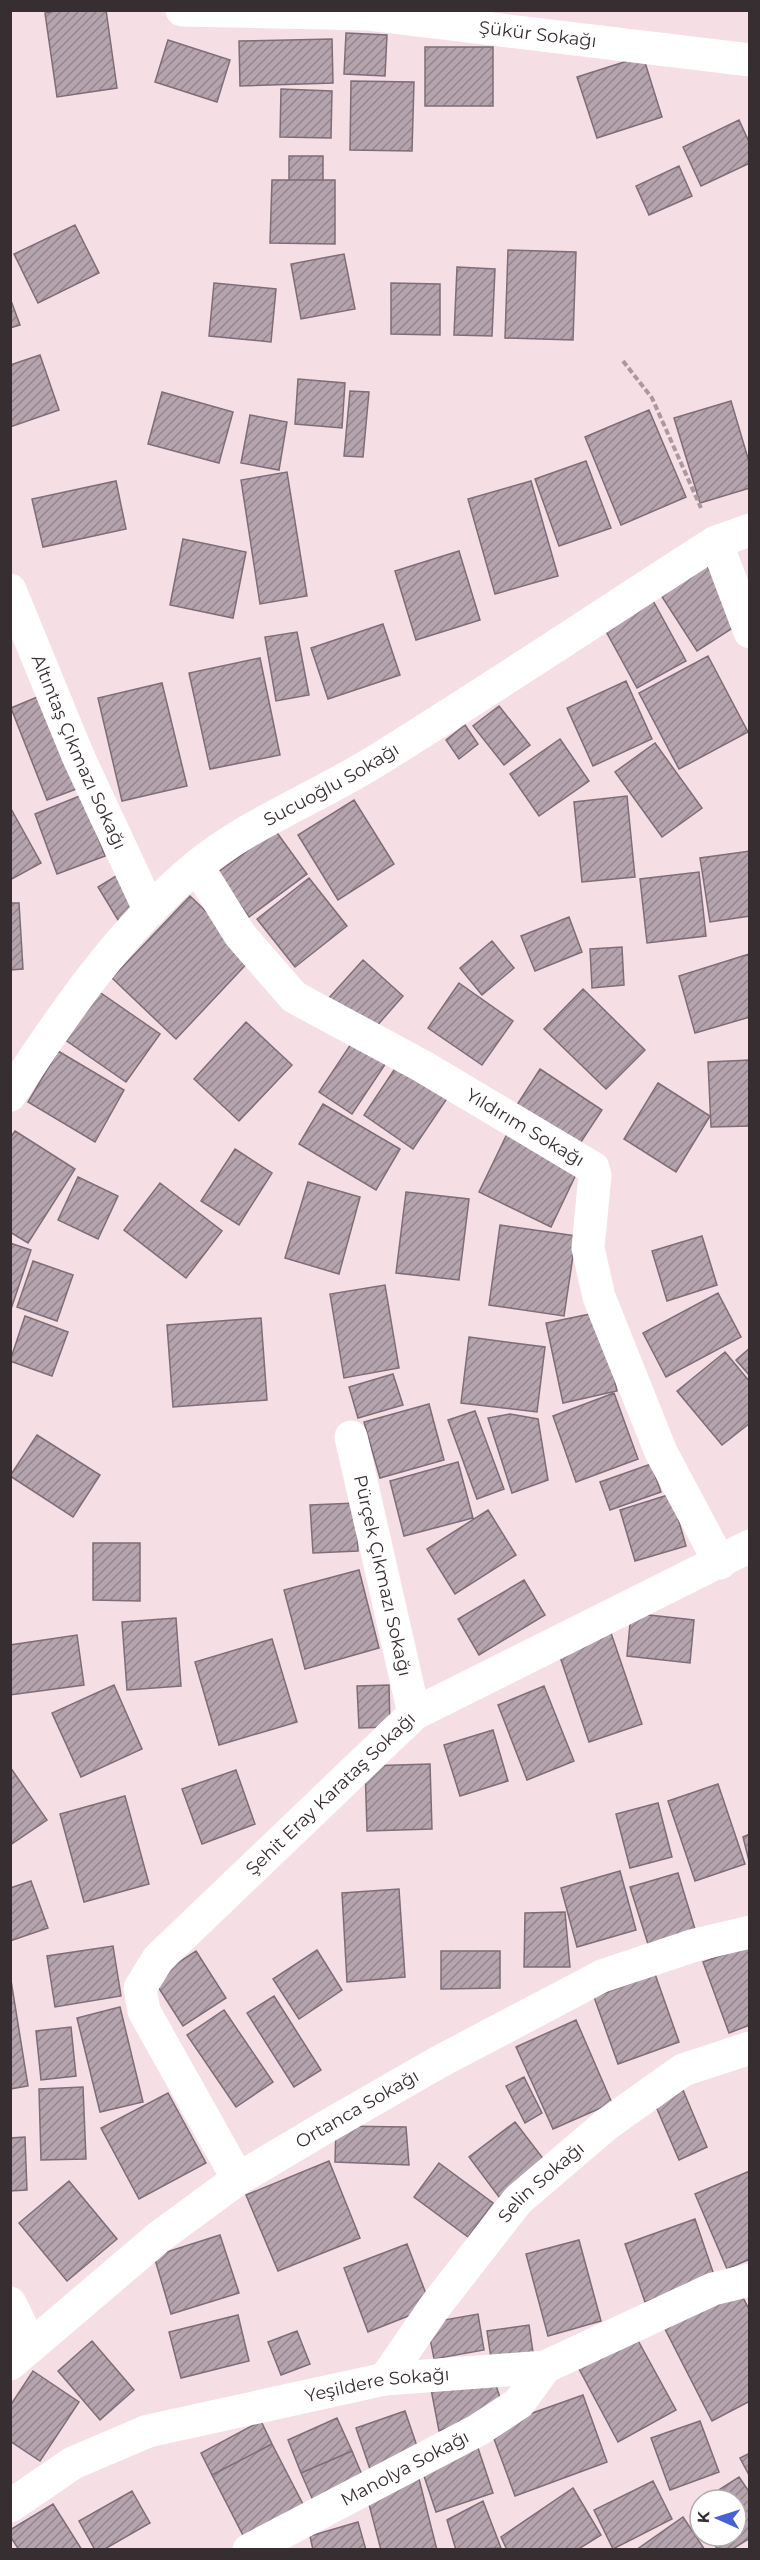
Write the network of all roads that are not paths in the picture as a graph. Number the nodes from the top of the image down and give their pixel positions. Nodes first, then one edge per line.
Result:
1 (182, 10) edge
2 (750, 60) edge
3 (750, 530) edge
4 (716, 542) junction
5 (10, 590) edge
6 (750, 632) edge
7 (197, 866) junction
8 (150, 911) junction
9 (10, 1095) edge
10 (351, 1437) dead end
11 (741, 1553) edge
12 (414, 1714) junction
13 (750, 1932) edge
14 (750, 2048) edge
15 (238, 2179) junction
16 (750, 2280) edge
17 (10, 2303) edge
18 (21, 2355) edge
19 (544, 2367) junction
20 (385, 2379) junction
21 (10, 2506) edge
22 (261, 2546) edge

1 - 2 street, Şükür Sokağı
3 - 4 street, Sucuoğlu Sokağı
4 - 6 street
4 - 7 street, Sucuoğlu Sokağı
5 - 8 street, Altıntaş Çıkmazı Sokağı
7 - 8 street, Sucuoğlu Sokağı
7 - 11 street, Yıldırım Sokağı
8 - 9 street, Sucuoğlu Sokağı
10 - 12 street, Pürçek Çıkmazı Sokağı
11 - 12 street, Şehit Eray Karataş Sokağı
12 - 15 street, Şehit Eray Karataş Sokağı
13 - 15 street, Ortanca Sokağı
14 - 20 street, Selin Sokağı
15 - 18 street, Ortanca Sokağı
16 - 19 street, Yeşildere Sokağı
17 - 18 street
19 - 20 street, Yeşildere Sokağı
19 - 22 street, Manolya Sokağı
20 - 21 street, Yeşildere Sokağı

